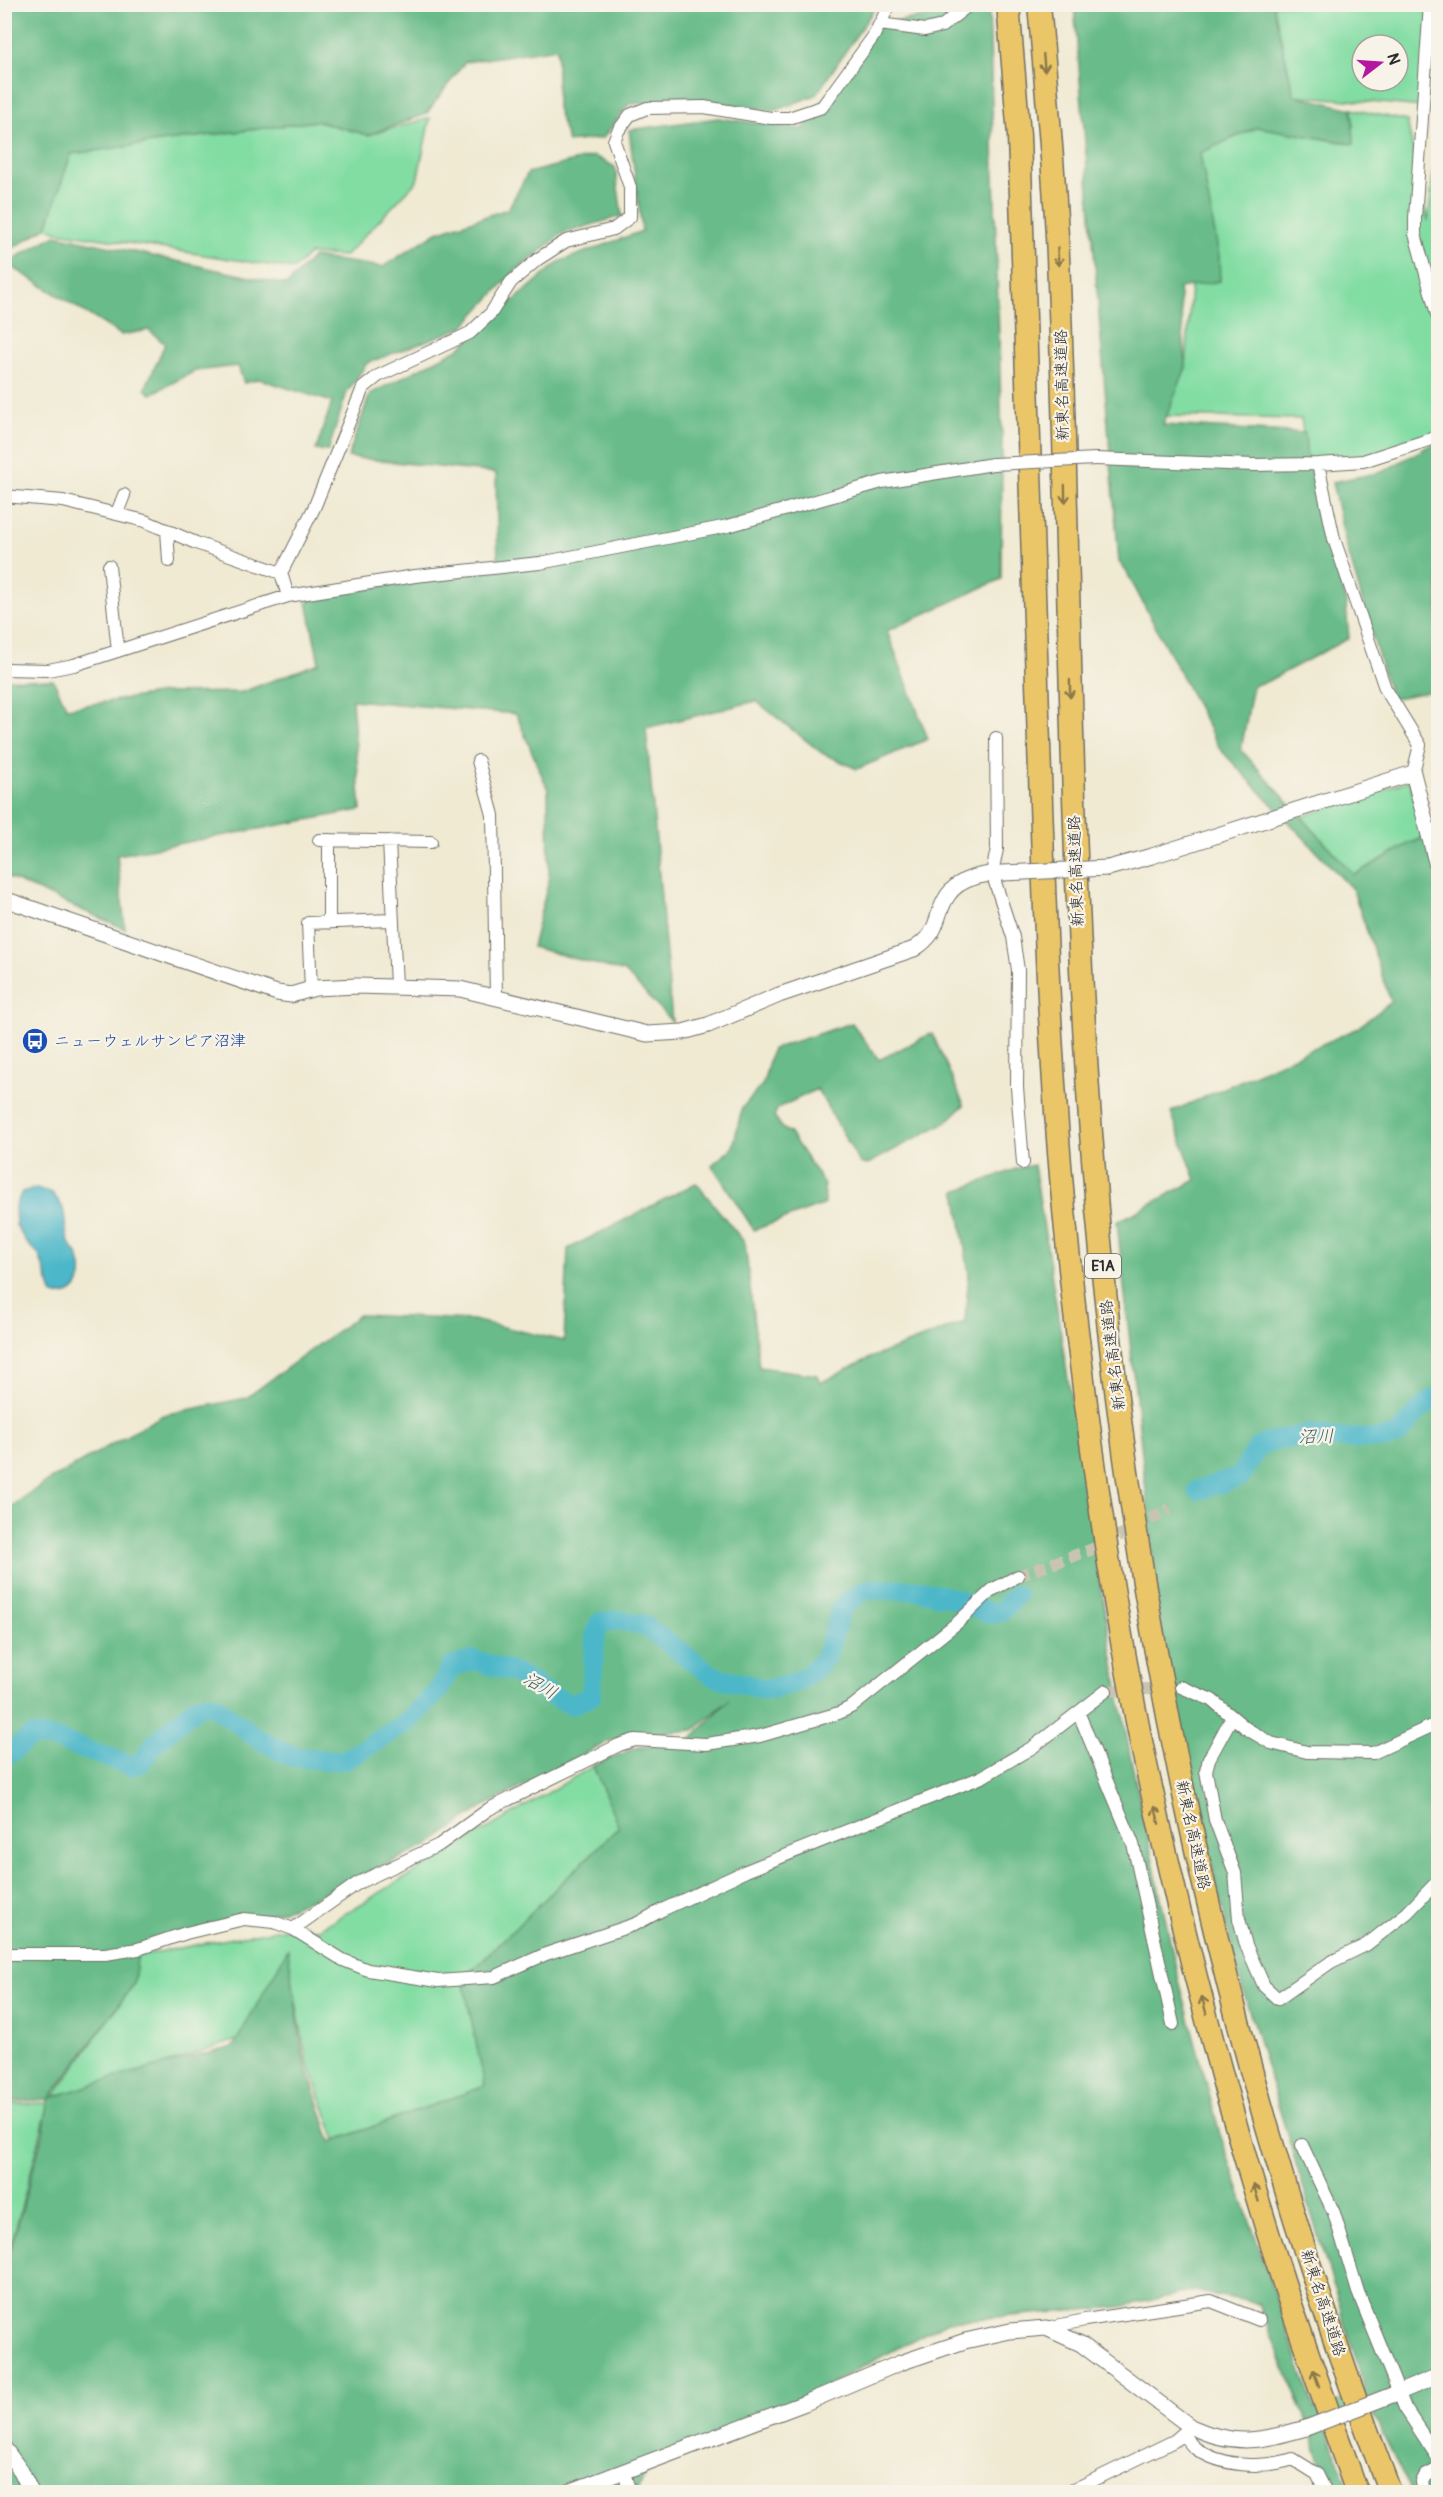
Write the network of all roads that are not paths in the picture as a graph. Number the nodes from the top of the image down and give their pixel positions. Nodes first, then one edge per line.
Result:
1 (890, 4) edge
2 (969, 4) edge
3 (1008, 4) edge
4 (1039, 4) edge
5 (1430, 4) edge
6 (880, 24) junction
7 (1438, 318) edge
8 (1438, 437) edge
9 (1318, 464) junction
10 (124, 495) dead end
11 (4, 496) edge
12 (117, 513) junction
13 (166, 530) junction
14 (169, 561) dead end
15 (109, 566) dead end
16 (280, 573) junction
17 (288, 596) junction
18 (118, 651) junction
19 (4, 669) edge
20 (996, 738) dead end
21 (478, 761) dead end
22 (1413, 773) junction
23 (389, 841) junction
24 (431, 842) dead end
25 (1438, 870) edge
26 (998, 873) junction
27 (4, 898) edge
28 (392, 920) junction
29 (328, 922) junction
30 (396, 985) junction
31 (310, 990) junction
32 (496, 998) junction
33 (1023, 1163) dead end
34 (1017, 1576) tunnel mouth
35 (1181, 1687) tunnel mouth
36 (1106, 1691) tunnel mouth
37 (1078, 1714) junction
38 (1232, 1717) junction
39 (1438, 1724) edge
40 (1438, 1881) edge
41 (293, 1929) junction
42 (4, 1954) edge
43 (1173, 2024) dead end
44 (1302, 2145) dead end
45 (1259, 2320) dead end
46 (1046, 2328) junction
47 (1438, 2376) edge
48 (1396, 2395) junction
49 (1186, 2430) junction
50 (4, 2448) edge
51 (1438, 2458) edge
52 (1438, 2469) edge
53 (624, 2473) junction
54 (31, 2493) edge
55 (569, 2493) edge
56 (630, 2493) edge
57 (1069, 2493) edge
58 (1326, 2493) edge
59 (1357, 2493) edge
60 (1390, 2493) edge
61 (1424, 2493) edge

1 - 6 street
2 - 6 street
59 -> 3 highway, 新東名高速道路 / E1A
4 -> 60 highway, 新東名高速道路 / E1A
5 - 7 street
6 - 16 street
8 - 9 street
9 - 17 street, bridge
9 - 22 street
10 - 12 street
11 - 12 street
12 - 13 street
13 - 14 street
13 - 16 street
15 - 18 street
16 - 17 street
17 - 18 street
18 - 19 street
20 - 26 street
21 - 32 street
22 - 25 street
22 - 26 street, bridge
23 - 24 street
23 - 28 street
23 - 29 street
26 - 32 street
26 - 33 street
27 - 31 street
28 - 29 street
28 - 30 street
29 - 31 street
30 - 31 street
30 - 32 street
34 - 41 street
35 - 38 street
36 - 37 street
37 - 41 street
37 - 43 street
38 - 39 street
38 - 40 street
41 - 42 street
44 - 48 street
45 - 46 street
46 - 49 street
46 - 53 street
47 - 48 street
48 - 49 street, bridge
48 - 51 street
49 - 57 street
49 - 58 street
50 - 54 street
52 - 61 street
53 - 55 street
53 - 56 street

